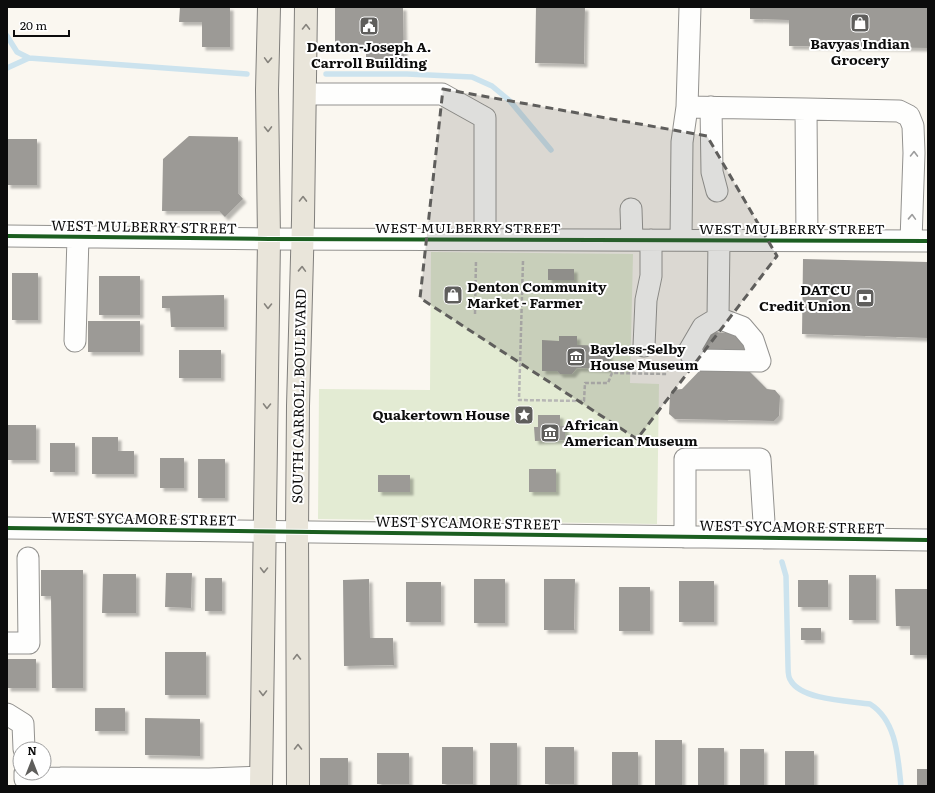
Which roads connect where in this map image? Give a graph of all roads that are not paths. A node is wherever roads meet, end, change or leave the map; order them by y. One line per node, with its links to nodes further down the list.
1 (269, 7): 13 (main road, one-way to 13)
2 (306, 7): 4 (main road, SOUTH CARROLL BOULEVARD, one-way to 2)
3 (690, 7): 5 (street)
4 (305, 94): 12 (main road, SOUTH CARROLL BOULEVARD, one-way to 4); 14 (street)
5 (687, 107): 6 (street); 16 (street)
6 (711, 107): 7 (street); 8 (street)
7 (806, 110): 18 (street); 19 (street, one-way to 7)
8 (717, 191)
9 (631, 209): 15 (street)
10 (7, 236): 11 (street, WEST MULBERRY STREET)
11 (78, 237): 13 (street, WEST MULBERRY STREET); 21 (street)
12 (303, 238): 13 (street, WEST MULBERRY STREET); 14 (street, WEST MULBERRY STREET); 25 (main road, SOUTH CARROLL BOULEVARD, one-way to 12)
13 (269, 239): 24 (main road, one-way to 24)
14 (484, 239): 15 (street, WEST MULBERRY STREET)
15 (642, 240): 16 (street, WEST MULBERRY STREET); 22 (street)
16 (681, 240): 17 (street, WEST MULBERRY STREET)
17 (719, 240): 18 (street, WEST MULBERRY STREET); 20 (street)
18 (807, 240): 19 (street, WEST MULBERRY STREET)
19 (920, 241)
20 (718, 318)
21 (75, 341)
22 (644, 346)
23 (7, 528): 24 (street, WEST SYCAMORE STREET)
24 (265, 531): 25 (street, WEST SYCAMORE STREET); 36 (main road, one-way to 36)
25 (297, 531): 26 (street, WEST SYCAMORE STREET); 37 (main road, SOUTH CARROLL BOULEVARD, one-way to 25)
26 (685, 537): 27 (street, WEST SYCAMORE STREET); 27 (street)
27 (765, 538): 28 (street, WEST SYCAMORE STREET)
28 (928, 540)
29 (28, 558): 30 (street)
30 (7, 643)
31 (7, 714): 32 (street)
32 (24, 741)
33 (50, 781): 34 (street)
34 (62, 782): 35 (street)
35 (209, 782): 36 (street)
36 (261, 782)
37 (298, 786)

